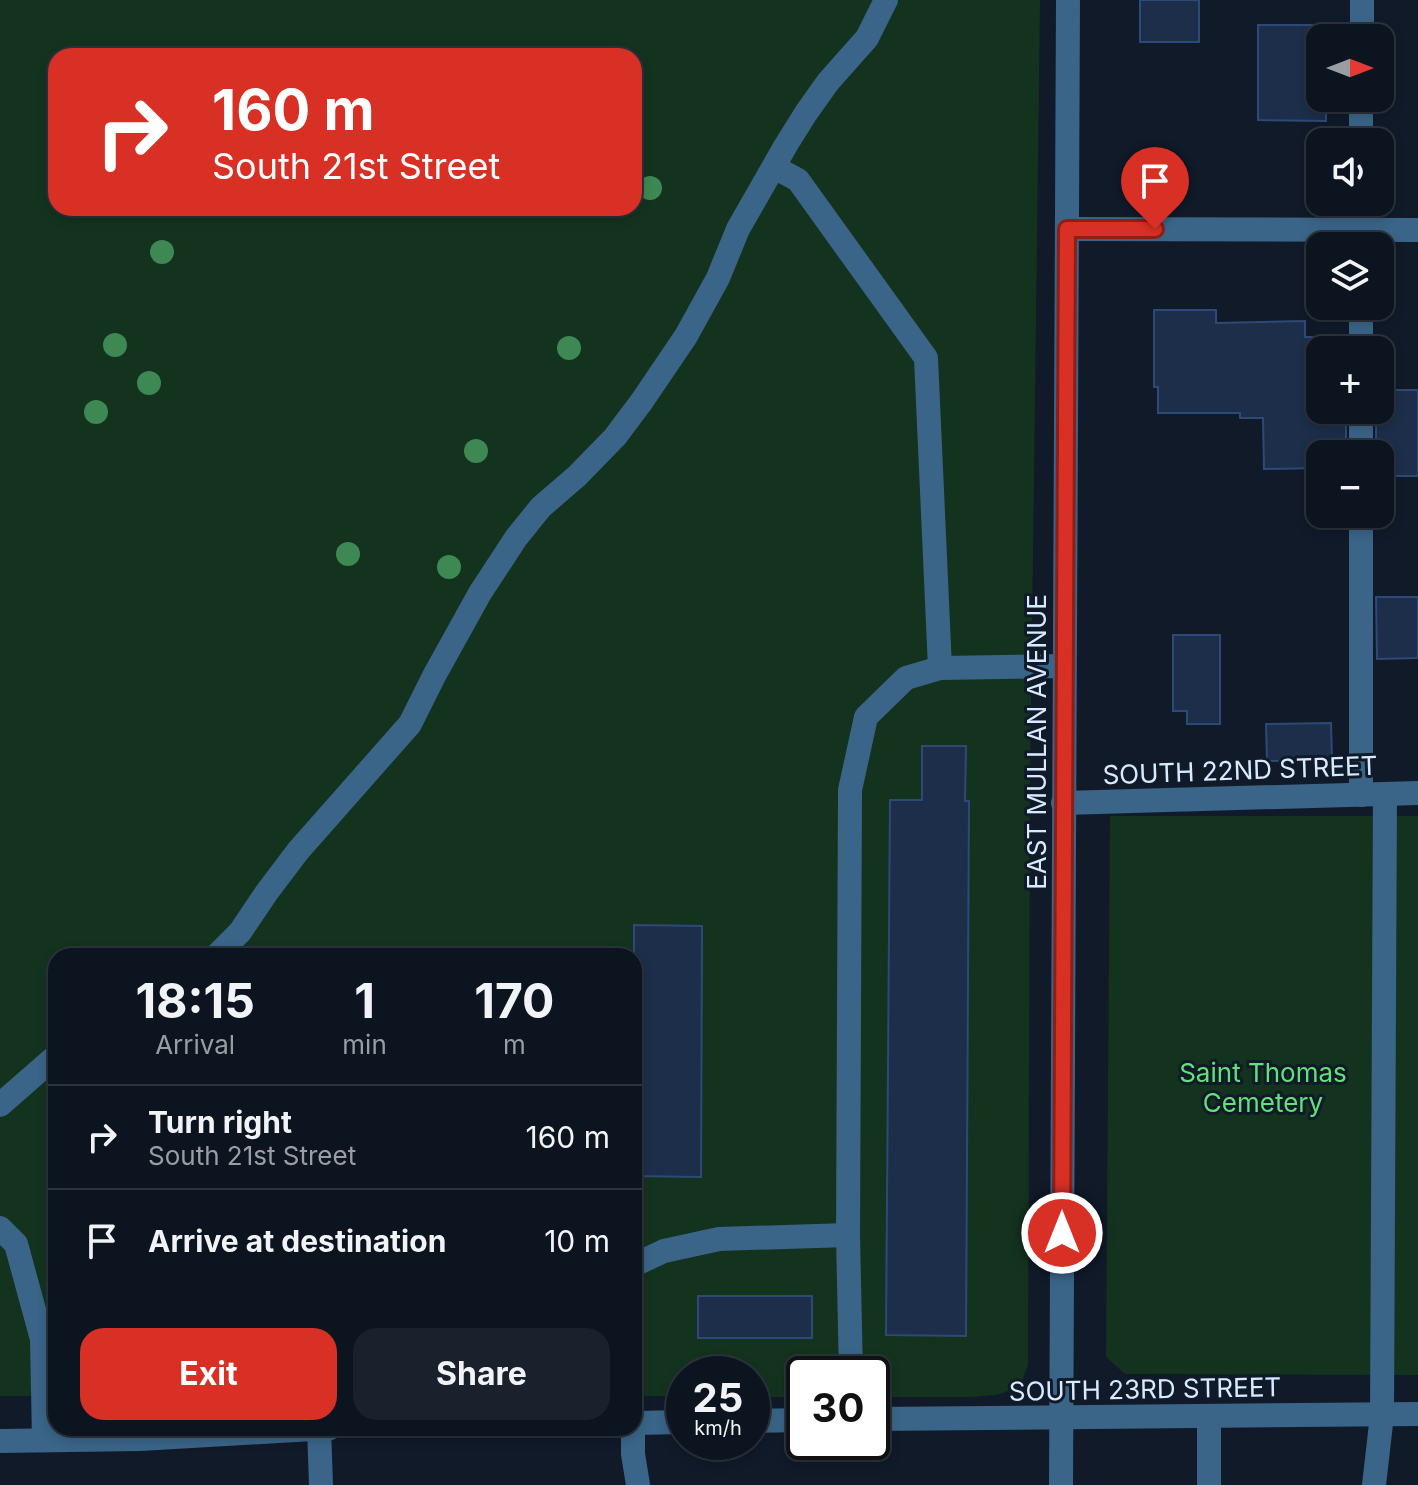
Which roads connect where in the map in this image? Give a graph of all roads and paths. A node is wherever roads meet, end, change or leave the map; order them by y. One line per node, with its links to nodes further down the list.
1 (886, 0): 5 (street)
2 (1068, 0): 6 (street, EAST MULLAN AVENUE)
3 (1362, 0): 4 (street)
4 (1362, 24)
5 (774, 167): 12 (street); 16 (street)
6 (1067, 229): 9 (street); 11 (street, EAST MULLAN AVENUE)
7 (1418, 230): 8 (street)
8 (1394, 233)
9 (1306, 236)
10 (1362, 528): 14 (street)
11 (1064, 666): 12 (street); 15 (street, EAST MULLAN AVENUE)
12 (940, 668): 20 (street)
13 (1418, 793): 14 (street, SOUTH 22ND STREET)
14 (1373, 794): 15 (street, SOUTH 22ND STREET); 26 (street)
15 (1063, 803): 28 (street, EAST MULLAN AVENUE)
16 (224, 948)
17 (48, 1063): 18 (street)
18 (0, 1105)
19 (0, 1228): 22 (street)
20 (848, 1235): 21 (street); 23 (street)
21 (642, 1261)
22 (48, 1338)
23 (851, 1356)
24 (48, 1361): 35 (street)
25 (1418, 1414): 26 (street, SOUTH 23RD STREET)
26 (1382, 1415): 27 (street, SOUTH 23RD STREET); 41 (street)
27 (1209, 1416): 28 (street, SOUTH 23RD STREET); 40 (street)
28 (1061, 1417): 29 (street, SOUTH 23RD STREET); 39 (street, EAST MULLAN AVENUE)
29 (890, 1419)
30 (666, 1423): 31 (street)
31 (642, 1424)
32 (189, 1436): 35 (street)
33 (319, 1436): 37 (street)
34 (633, 1436): 38 (street)
35 (44, 1440): 36 (street)
36 (0, 1441)
37 (321, 1485)
38 (638, 1485)
39 (1061, 1485)
40 (1209, 1485)
41 (1374, 1485)

